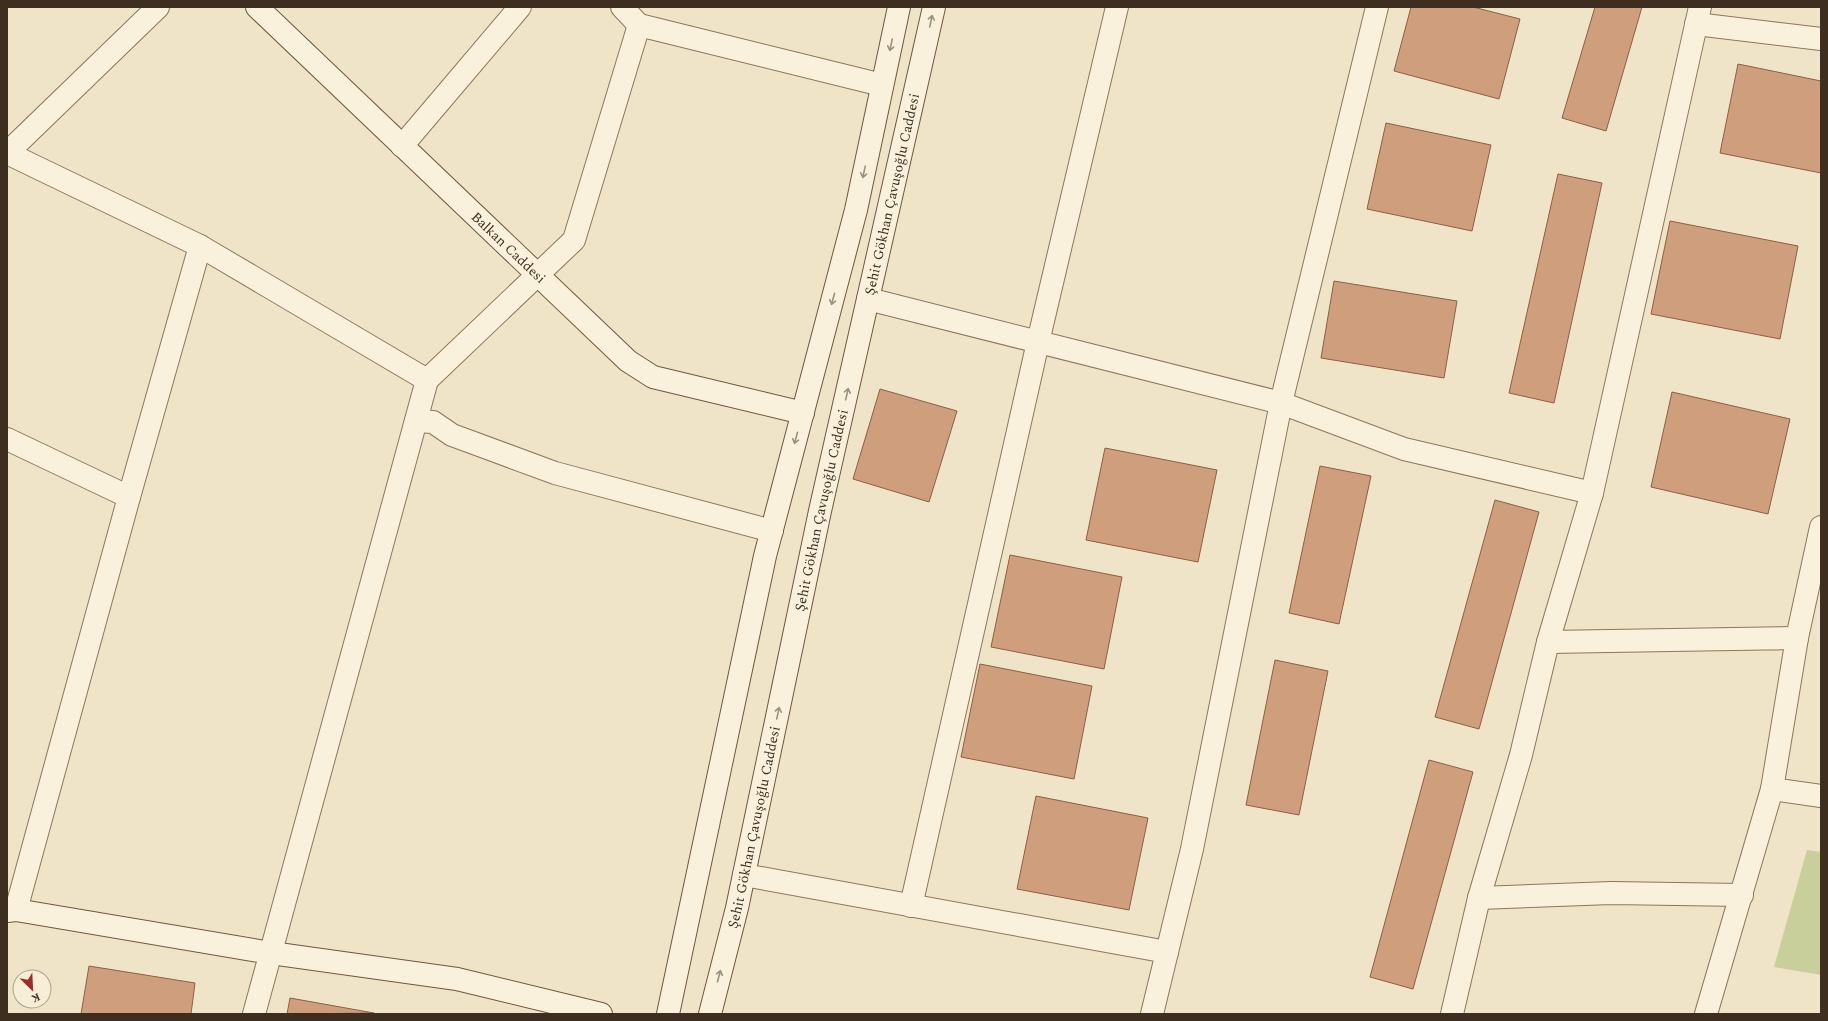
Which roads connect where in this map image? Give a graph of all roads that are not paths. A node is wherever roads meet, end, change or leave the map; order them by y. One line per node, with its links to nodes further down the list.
1 (158, 7): 14 (street)
2 (257, 7): 13 (street, Balkan Caddesi)
3 (520, 7): 13 (street)
4 (622, 7): 10 (street)
5 (898, 7): 12 (street, one-way to 12)
6 (934, 7): 17 (street, Şehit Gökhan Çavuşoğlu Caddesi, one-way to 6)
7 (1117, 7): 18 (street)
8 (1377, 7): 20 (street)
9 (1698, 16): 11 (street); 24 (street)
10 (639, 25): 12 (street); 16 (street)
11 (1821, 39)
12 (882, 85): 21 (street, one-way to 21)
13 (402, 146): 16 (street, Balkan Caddesi)
14 (7, 153): 15 (street)
15 (200, 246): 19 (street); 25 (street)
16 (537, 274): 19 (street); 21 (street, Balkan Caddesi)
17 (868, 299): 18 (street); 32 (street, Şehit Gökhan Çavuşoğlu Caddesi, one-way to 17)
18 (1038, 342): 20 (street); 35 (street)
19 (426, 380): 22 (street)
20 (1281, 403): 24 (street); 37 (street)
21 (803, 412): 27 (street, one-way to 27)
22 (416, 421): 27 (street); 38 (street)
23 (7, 440): 25 (street)
24 (1592, 493): 29 (street)
25 (129, 497): 36 (street)
26 (1821, 526): 28 (street)
27 (772, 531): 41 (street)
28 (1797, 638): 29 (street); 30 (street)
29 (1548, 642): 34 (street)
30 (1772, 789): 31 (street); 33 (street)
31 (1821, 796)
32 (744, 875): 35 (street); 42 (street, Şehit Gökhan Çavuşoğlu Caddesi, one-way to 32)
33 (1742, 895): 34 (street); 45 (street)
34 (1479, 898): 44 (street)
35 (911, 906): 37 (street)
36 (11, 910): 38 (street)
37 (1167, 952): 43 (street)
38 (271, 953): 39 (street); 40 (street)
39 (254, 1014)
40 (601, 1014)
41 (668, 1014)
42 (710, 1014)
43 (1152, 1014)
44 (1452, 1014)
45 (1706, 1014)

